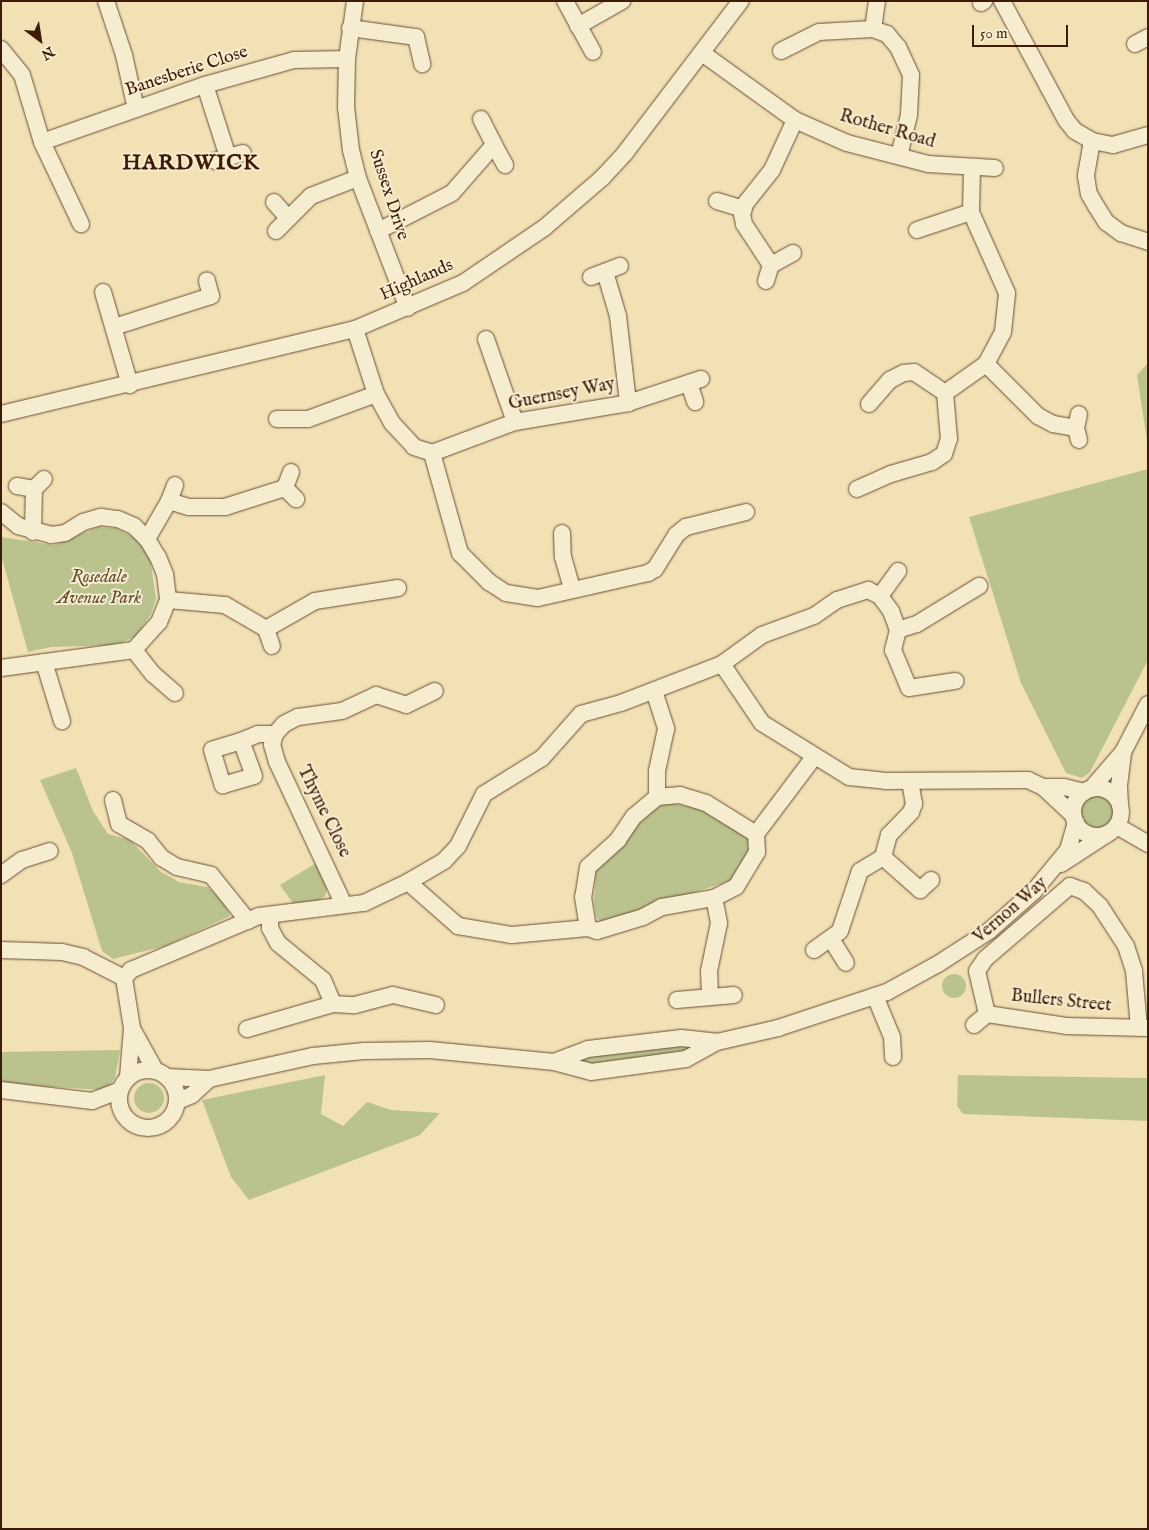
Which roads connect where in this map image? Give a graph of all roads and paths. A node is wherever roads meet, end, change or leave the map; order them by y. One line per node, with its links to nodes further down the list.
1 (106, 1): 18 (street)
2 (355, 1): 9 (street, Sussex Drive)
3 (564, 1): 8 (street)
4 (622, 1): 8 (street)
5 (741, 1): 14 (street, Highlands)
6 (877, 1): 10 (street)
7 (1002, 1): 22 (street)
8 (578, 26): 13 (street)
9 (350, 28): 15 (street, Sussex Drive); 16 (street)
10 (873, 29): 12 (street); 25 (street)
11 (1, 49): 23 (street)
12 (781, 51)
13 (593, 52)
14 (702, 53): 20 (street, Rother Road); 45 (street, Highlands)
15 (347, 59): 17 (street, Banesberie Close); 30 (street, Sussex Drive)
16 (422, 64)
17 (205, 85): 18 (street, Banesberie Close); 26 (street)
18 (136, 109): 23 (street, Banesberie Close)
19 (481, 119): 24 (street)
20 (796, 120): 25 (street, Rother Road); 33 (street)
21 (1148, 135): 22 (street)
22 (1092, 141): 40 (street)
23 (42, 142): 36 (street)
24 (494, 145): 27 (street); 39 (street)
25 (899, 156): 28 (street, Rother Road)
26 (229, 157)
27 (505, 165)
28 (972, 168): 29 (street, Rother Road); 34 (street)
29 (995, 168)
30 (358, 178): 35 (street); 39 (street, Sussex Drive)
31 (717, 201): 33 (street)
32 (274, 202): 35 (street)
33 (744, 209): 41 (street)
34 (971, 212): 37 (street); 49 (street)
35 (288, 217): 38 (street)
36 (81, 224)
37 (917, 230)
38 (276, 231)
39 (378, 231): 45 (street, Sussex Drive)
40 (1148, 242)
41 (793, 253)
42 (605, 272): 54 (street)
43 (207, 281): 46 (street)
44 (102, 292): 46 (street)
45 (408, 308): 47 (street, Highlands)
46 (114, 328): 50 (street)
47 (355, 329): 50 (street, Highlands); 52 (street)
48 (486, 338): 58 (street)
49 (986, 364): 51 (street); 59 (street)
50 (130, 385): 56 (street, Highlands)
51 (945, 393): 55 (street); 64 (street)
52 (376, 394): 57 (street); 60 (street)
53 (695, 402): 54 (street, Guernsey Way)
54 (628, 403): 58 (street, Guernsey Way)
55 (869, 404)
56 (1, 414)
57 (277, 419)
58 (515, 422): 60 (street, Guernsey Way)
59 (1078, 427)
60 (432, 453): 74 (street)
61 (291, 472): 65 (street)
62 (175, 485): 65 (street)
63 (17, 486): 68 (street)
64 (857, 489)
65 (169, 501): 70 (street)
66 (746, 512): 74 (street)
67 (2, 516): 68 (street)
68 (32, 532): 70 (street)
69 (562, 533): 74 (street)
70 (147, 539): 76 (street)
71 (898, 571): 75 (street)
72 (979, 586): 78 (street)
73 (398, 588): 77 (street)
74 (572, 589)
75 (880, 596): 78 (street); 82 (street)
76 (168, 600): 77 (street); 80 (street)
77 (266, 629): 79 (street)
78 (898, 630): 84 (street)
79 (272, 646)
80 (134, 650): 81 (street); 87 (street)
81 (44, 662): 83 (street); 89 (street)
82 (722, 664): 86 (street); 93 (street)
83 (1, 668)
84 (954, 681)
85 (435, 691): 90 (street)
86 (654, 691): 97 (street); 109 (street)
87 (175, 693)
88 (1148, 704): 92 (street)
89 (62, 721)
90 (275, 734): 91 (street); 111 (street, Thyme Close)
91 (241, 741)
92 (1123, 752): 96 (street); 99 (street)
93 (814, 757): 94 (street); 102 (street)
94 (910, 781): 95 (street); 105 (street)
95 (1043, 787): 96 (street); 100 (street)
96 (1088, 790): 99 (street); 100 (street)
97 (656, 797): 102 (street); 114 (street)
98 (113, 800): 113 (street)
99 (1120, 806): 101 (street)
100 (1075, 819): 101 (street); 106 (street)
101 (1112, 830): 103 (street); 106 (street)
102 (756, 834): 110 (street)
103 (1148, 844)
104 (50, 851): 107 (street)
105 (883, 857): 108 (street); 115 (street)
106 (1057, 867): 121 (street)
107 (1, 875)
108 (930, 880)
109 (408, 882): 111 (street); 114 (street)
110 (714, 898): 114 (street); 122 (street)
111 (344, 905): 112 (street)
112 (270, 915): 113 (street); 124 (street)
113 (248, 921): 119 (street)
114 (588, 928)
115 (831, 940): 117 (street); 118 (street)
116 (1, 950): 119 (street)
117 (814, 950)
118 (846, 963)
119 (124, 978): 128 (street)
120 (734, 995): 122 (street)
121 (876, 996): 131 (street); 132 (street)
122 (710, 997): 123 (street)
123 (677, 1000)
124 (333, 1004): 125 (street); 130 (street)
125 (436, 1005)
126 (987, 1014): 127 (street, Bullers Street); 129 (street, Bullers Street); 129 (street, Vernon Way)
127 (974, 1025)
128 (132, 1028): 134 (street); 136 (street)
129 (1143, 1028)
130 (247, 1029)
131 (717, 1042): 133 (street); 133 (street)
132 (893, 1057)
133 (554, 1062): 135 (street)
134 (161, 1074): 135 (street); 136 (street); 139 (street)
135 (209, 1079): 139 (street)
136 (124, 1084): 138 (street); 140 (street)
137 (1, 1090): 138 (street)
138 (92, 1101): 140 (street)
139 (178, 1101): 140 (street)
140 (123, 1115)

